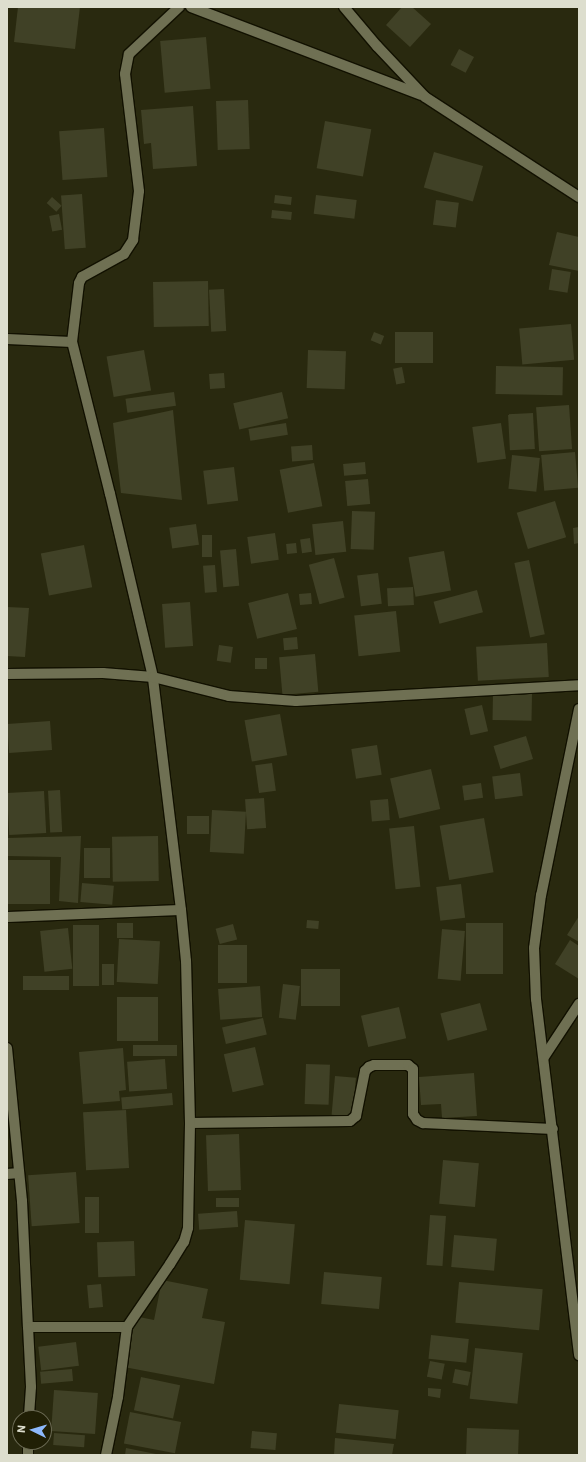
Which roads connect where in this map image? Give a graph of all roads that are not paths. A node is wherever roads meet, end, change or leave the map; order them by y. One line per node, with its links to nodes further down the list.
1 (179, 7): 7 (street)
2 (191, 7): 4 (street)
3 (344, 7): 4 (street)
4 (425, 97): 5 (street)
5 (579, 197)
6 (7, 339): 7 (street)
7 (72, 342): 9 (street)
8 (7, 674): 9 (street)
9 (153, 677): 10 (street); 12 (street)
10 (579, 685)
11 (579, 709): 16 (street)
12 (181, 910): 13 (street); 17 (street)
13 (7, 917)
14 (579, 1004): 16 (street)
15 (7, 1048): 19 (street)
16 (544, 1057): 18 (street)
17 (190, 1123): 18 (street); 22 (street)
18 (553, 1129): 23 (street)
19 (19, 1173): 20 (street); 21 (street)
20 (7, 1174)
21 (28, 1327): 22 (street); 24 (street)
22 (127, 1327): 25 (street)
23 (579, 1354)
24 (30, 1410)
25 (106, 1455)

